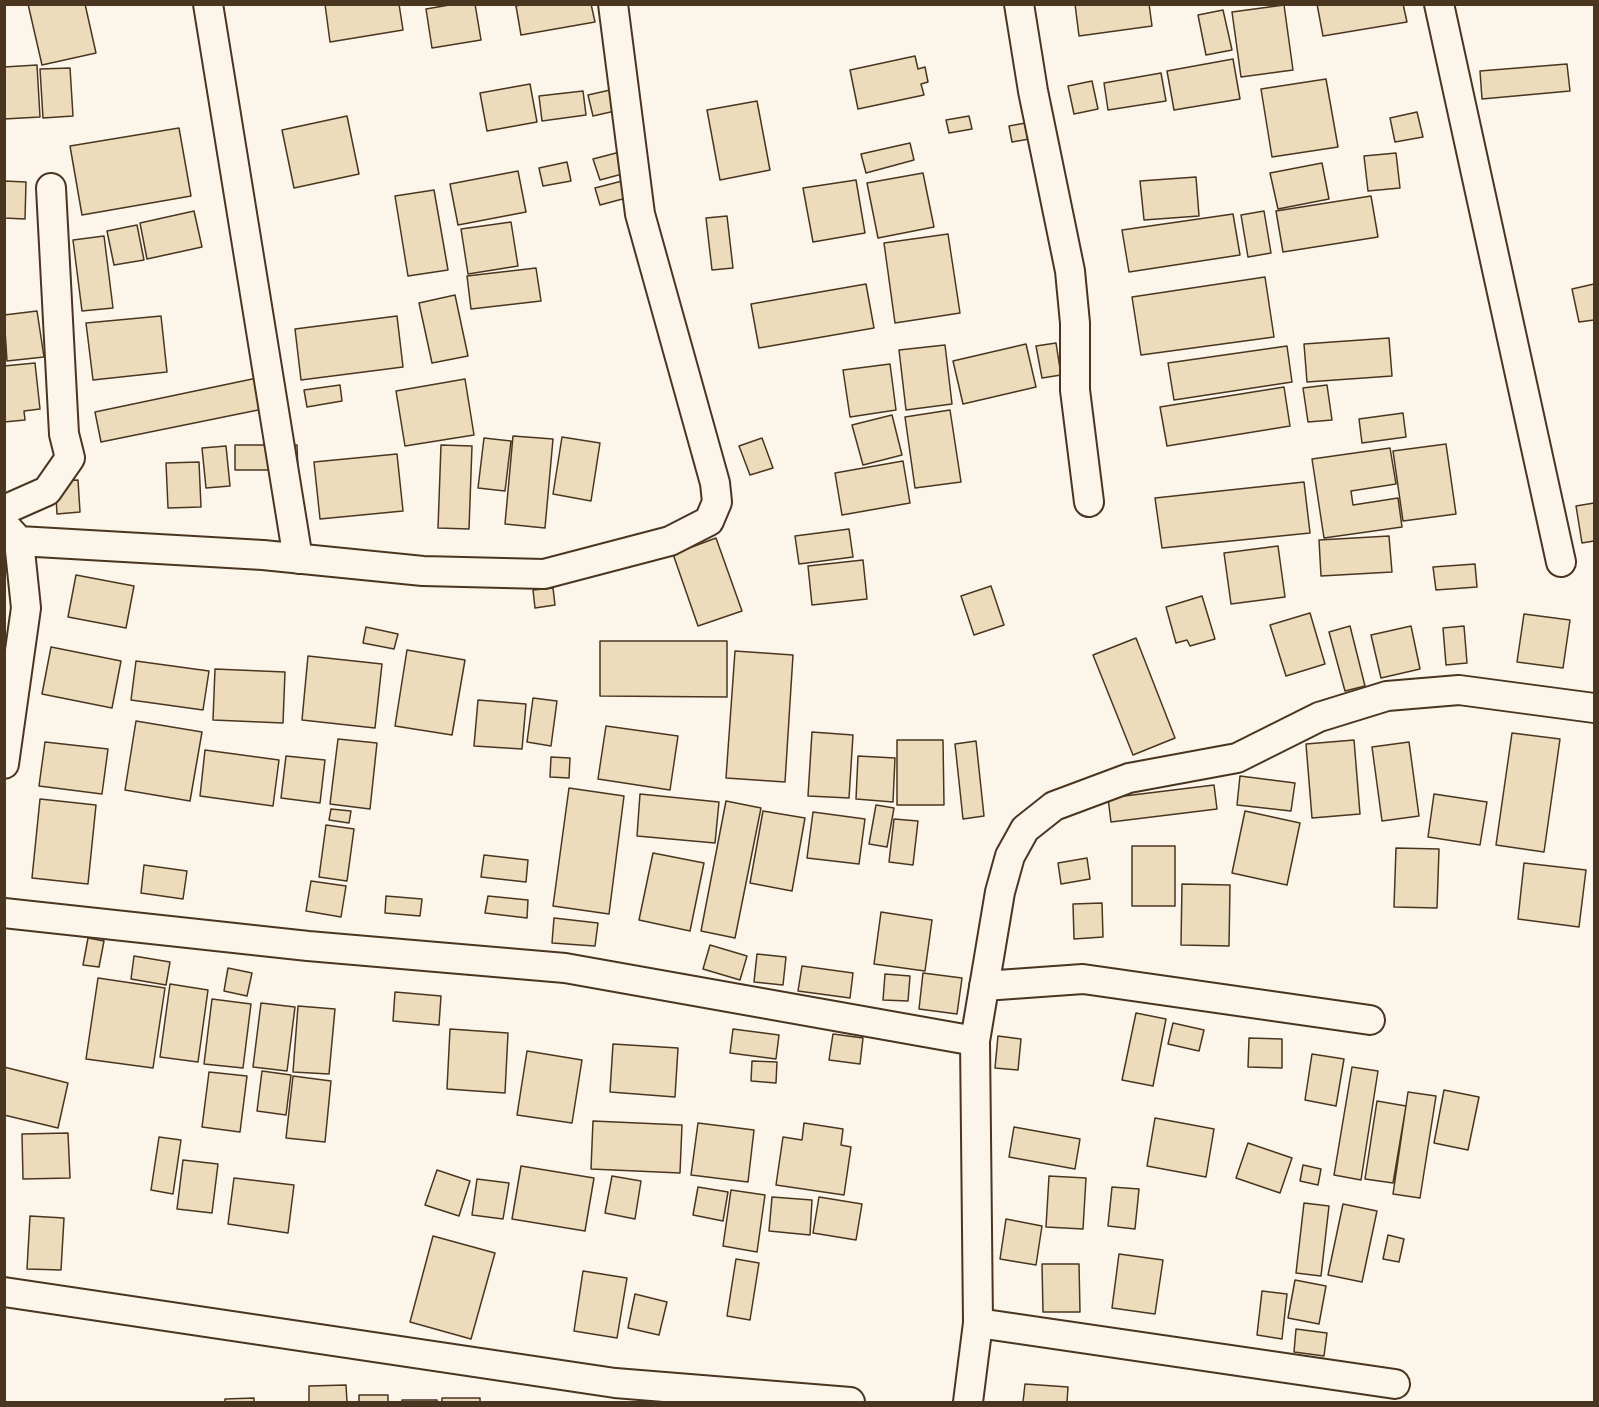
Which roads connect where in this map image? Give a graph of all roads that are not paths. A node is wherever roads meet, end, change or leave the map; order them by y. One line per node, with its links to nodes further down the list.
1 (208, 4): 9 (street)
2 (613, 4): 9 (street)
3 (1019, 4): 6 (street)
4 (1440, 4): 10 (street)
5 (51, 188): 7 (street)
6 (1089, 502)
7 (4, 510)
8 (12, 533): 9 (street); 12 (street)
9 (298, 559)
10 (1561, 562)
11 (1594, 708): 14 (street)
12 (4, 764)
13 (4, 913): 16 (street)
14 (984, 986): 15 (street); 16 (street)
15 (1370, 1020)
16 (975, 1041): 18 (street)
17 (4, 1292): 20 (street)
18 (978, 1323): 19 (street); 21 (street)
19 (1395, 1384)
20 (850, 1402)
21 (968, 1402)

